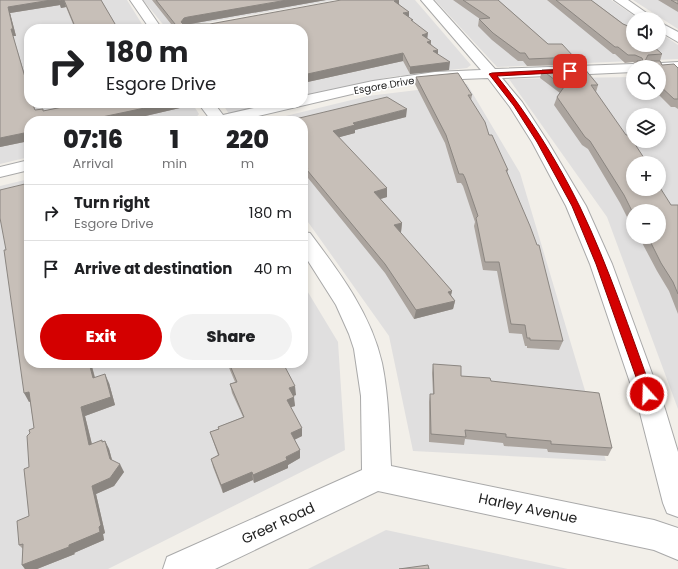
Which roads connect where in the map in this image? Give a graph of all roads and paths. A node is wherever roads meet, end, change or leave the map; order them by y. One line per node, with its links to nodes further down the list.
1 (136, 0): 5 (street)
2 (427, 0): 11 (street)
3 (620, 0): 4 (street)
4 (638, 12)
5 (153, 24)
6 (666, 30): 7 (street)
7 (678, 38)
8 (666, 66): 9 (street)
9 (678, 66)
10 (626, 68): 11 (street, Esgore Drive)
11 (492, 74): 12 (street, Esgore Drive); 19 (street)
12 (308, 100)
13 (274, 108): 14 (street)
14 (239, 116)
15 (24, 166): 16 (street)
16 (0, 172)
17 (308, 245): 18 (street)
18 (377, 477): 20 (street, Harley Avenue); 21 (street, Greer Road)
19 (678, 503)
20 (678, 544)
21 (179, 569)

